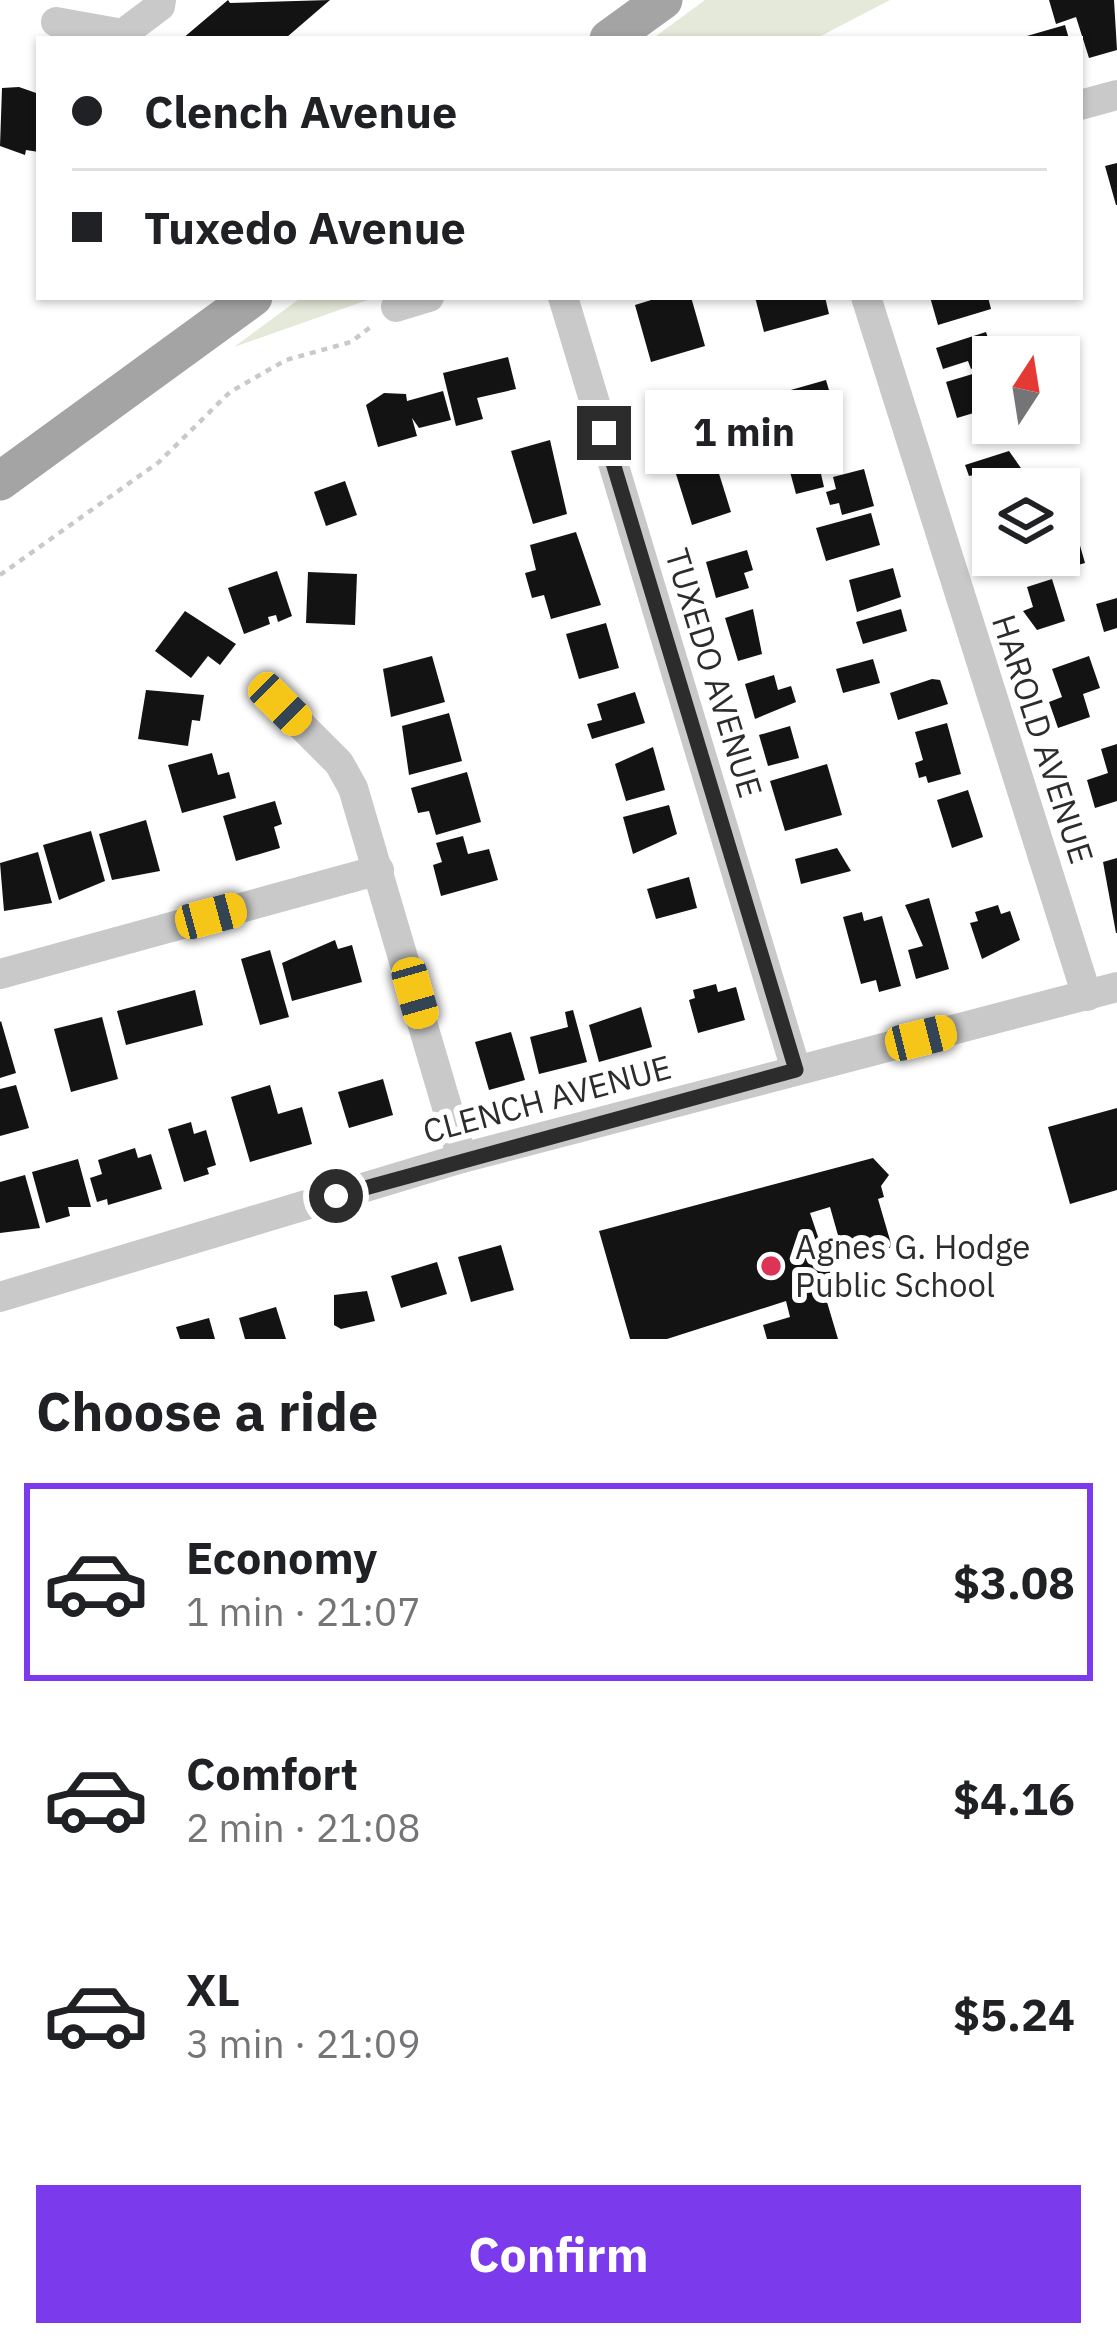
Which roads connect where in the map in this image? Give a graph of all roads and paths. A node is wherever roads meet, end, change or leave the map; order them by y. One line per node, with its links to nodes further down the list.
1 (161, 0): 5 (street)
2 (663, 0): 6 (main road)
3 (56, 20): 4 (street)
4 (115, 36)
5 (120, 36)
6 (613, 36)
7 (1117, 95): 8 (street)
8 (1083, 104)
9 (250, 300): 14 (main road)
10 (419, 300): 13 (street)
11 (564, 300): 20 (street, TUXEDO AVENUE)
12 (867, 300): 19 (street, HAROLD AVENUE)
13 (397, 307): 15 (path)
14 (0, 481)
15 (0, 575)
16 (280, 704): 17 (street)
17 (379, 869): 18 (street); 21 (street)
18 (0, 974)
19 (1102, 991): 20 (street, CLENCH AVENUE)
20 (796, 1070): 21 (street, CLENCH AVENUE)
21 (462, 1158): 22 (street, CLENCH AVENUE)
22 (0, 1297)

